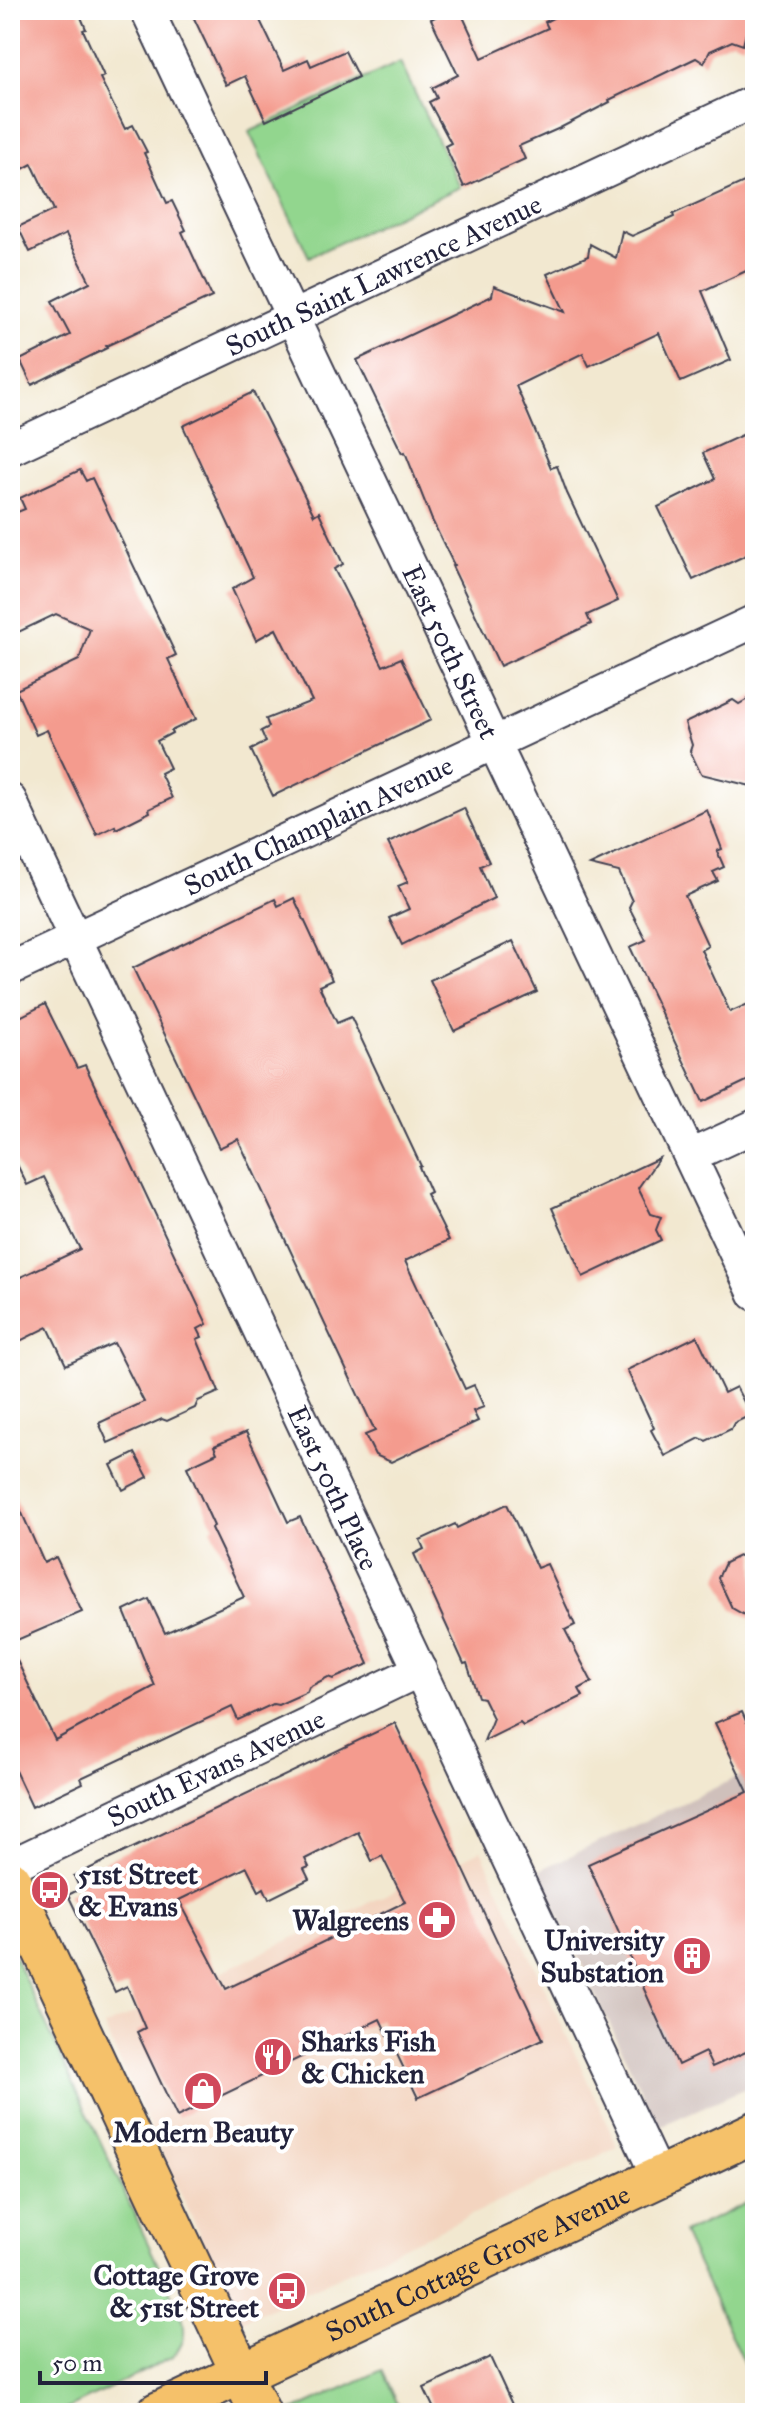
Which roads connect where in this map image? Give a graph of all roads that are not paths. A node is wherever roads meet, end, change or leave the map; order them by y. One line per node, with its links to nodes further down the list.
1 (147, 10): 3 (street, East 50th Street)
2 (755, 101): 3 (street, South Saint Lawrence Avenue)
3 (292, 317): 4 (street, South Saint Lawrence Avenue); 6 (street, East 50th Street)
4 (10, 449)
5 (755, 621): 6 (street, South Champlain Avenue)
6 (494, 743): 8 (street, South Champlain Avenue); 11 (street, East 50th Street)
7 (10, 800): 8 (street, East 50th Place)
8 (75, 938): 9 (street, South Champlain Avenue); 13 (street, East 50th Place)
9 (10, 969)
10 (755, 1126): 11 (street)
11 (690, 1156): 12 (street, East 50th Street)
12 (755, 1294)
13 (420, 1670): 14 (street, South Evans Avenue); 17 (street, East 50th Place)
14 (10, 1866)
15 (10, 1880): 18 (main road)
16 (755, 2132): 17 (main road, South Cottage Grove Avenue)
17 (658, 2177): 18 (main road, South Cottage Grove Avenue)
18 (241, 2373): 19 (main road, South Cottage Grove Avenue); 20 (main road)
19 (157, 2413)
20 (260, 2413)

